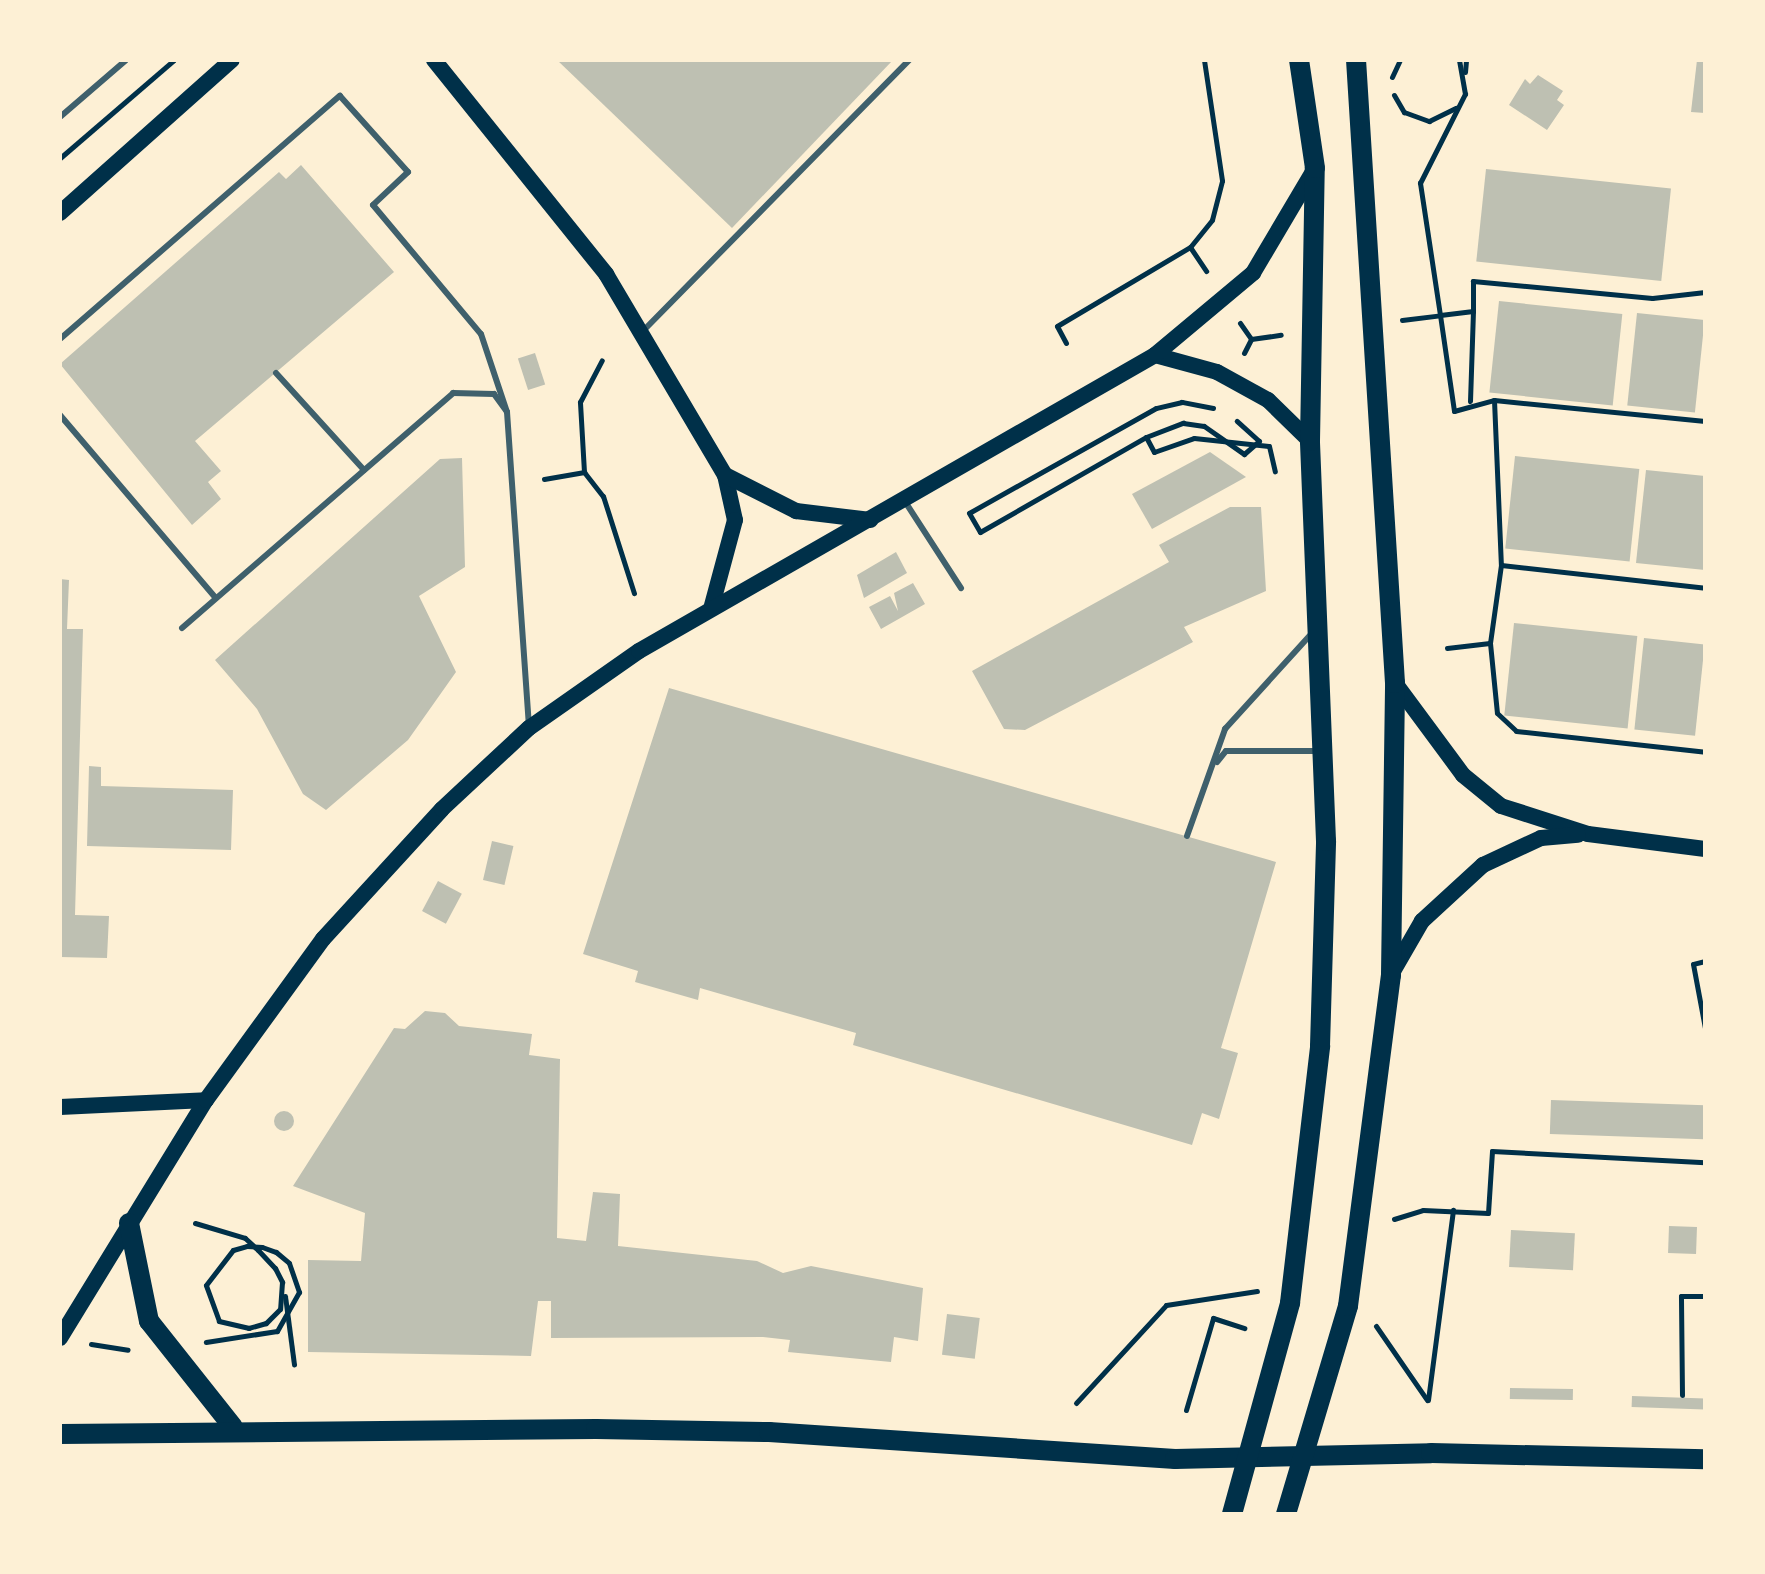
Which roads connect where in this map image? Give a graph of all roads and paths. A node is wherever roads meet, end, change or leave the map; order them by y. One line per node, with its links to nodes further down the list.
1 (126, 60): 12 (lane)
2 (174, 60): 13 (path)
3 (232, 60): 16 (main road)
4 (434, 60): 20 (main road)
5 (909, 60): 20 (lane)
6 (1299, 60): 14 (main road)
7 (1356, 60): 54 (main road)
8 (1400, 60): 11 (path)
9 (1459, 60): 11 (path)
10 (1466, 60): 11 (path)
11 (1465, 73): 15 (path)
12 (60, 117)
13 (60, 158)
14 (1315, 168): 24 (main road); 36 (main road)
15 (1420, 183)
16 (60, 213)
17 (1190, 247): 23 (path)
18 (1705, 292): 19 (path)
19 (1473, 311): 30 (path); 30 (path)
20 (641, 334): 40 (main road)
21 (60, 339): 31 (lane)
22 (1251, 339): 26 (path)
23 (1066, 343)
24 (1155, 355): 36 (main road); 42 (main road)
25 (602, 360): 39 (path)
26 (1237, 367)
27 (276, 373): 38 (lane)
28 (1223, 395): 35 (path)
29 (1494, 400): 30 (path); 34 (path); 44 (path)
30 (1470, 401)
31 (507, 412): 38 (lane); 55 (lane)
32 (60, 415): 48 (lane)
33 (1231, 416): 35 (path)
34 (1705, 421)
35 (1146, 437): 37 (path)
36 (1310, 441): 50 (main road)
37 (1269, 446)
38 (364, 470): 48 (lane)
39 (584, 472): 41 (path); 47 (path)
40 (725, 475): 43 (main road); 49 (main road)
41 (544, 479)
42 (903, 499): 43 (main road); 45 (lane)
43 (870, 520): 49 (main road)
44 (1501, 565): 46 (path); 52 (path)
45 (961, 588)
46 (1705, 588)
47 (634, 593)
48 (216, 598): 51 (lane)
49 (711, 609): 55 (main road)
50 (1320, 623): 56 (main road); 58 (lane)
51 (182, 628)
52 (1490, 643): 53 (path); 57 (path)
53 (1447, 648)
54 (1395, 683): 59 (main road); 63 (main road)
55 (529, 728): 65 (main road)
56 (1324, 751): 58 (lane); 82 (main road)
57 (1705, 752)
58 (1215, 764): 60 (lane)
59 (1588, 834): 61 (main road); 63 (main road)
60 (1187, 836)
61 (1705, 849)
62 (1705, 961): 64 (path)
63 (1391, 975): 83 (main road)
64 (1705, 1028)
65 (206, 1100): 66 (main road); 68 (main road)
66 (60, 1107)
67 (1705, 1162): 72 (path)
68 (129, 1223): 75 (main road); 79 (main road)
69 (195, 1223): 70 (path)
70 (284, 1291): 74 (path); 76 (path)
71 (1705, 1296): 77 (path)
72 (1368, 1319)
73 (1244, 1328): 78 (path)
74 (249, 1337)
75 (60, 1338)
76 (294, 1364)
77 (1682, 1395)
78 (1186, 1410)
79 (233, 1427): 80 (main road); 81 (main road)
80 (60, 1434)
81 (1705, 1459)
82 (1232, 1514)
83 (1286, 1514)

